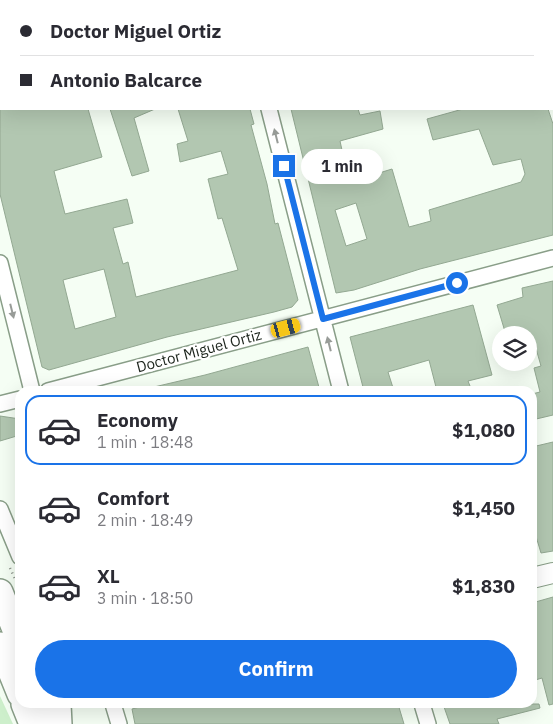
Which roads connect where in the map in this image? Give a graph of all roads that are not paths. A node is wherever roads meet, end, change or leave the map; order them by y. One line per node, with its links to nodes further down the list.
1 (269, 110): 4 (street, one-way to 1)
2 (553, 258): 4 (street, Doctor Miguel Ortiz)
3 (0, 263): 5 (street, one-way to 5)
4 (323, 319): 6 (street, Doctor Miguel Ortiz); 7 (street, one-way to 4)
5 (31, 386)
6 (67, 386)
7 (340, 386)
8 (15, 400): 9 (street)
9 (0, 404)
10 (0, 509): 11 (street)
11 (15, 545)
12 (553, 573): 13 (street)
13 (537, 577)
14 (0, 592): 15 (main road)
15 (15, 630)
16 (0, 644): 17 (main road)
17 (15, 682)
18 (114, 708): 22 (street)
19 (423, 708): 23 (street)
20 (45, 710): 21 (street)
21 (64, 724)
22 (119, 724)
23 (428, 724)

